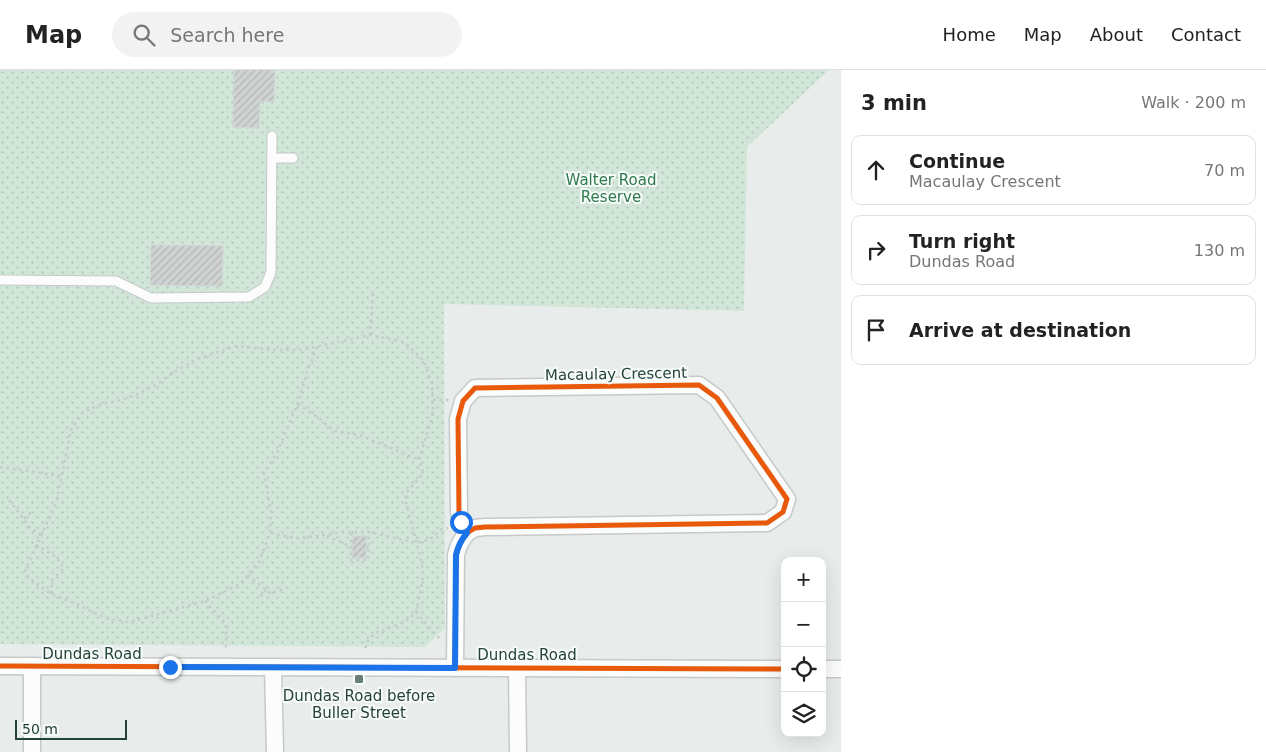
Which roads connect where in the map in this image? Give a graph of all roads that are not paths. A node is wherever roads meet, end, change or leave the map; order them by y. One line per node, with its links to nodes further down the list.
1 (272, 136): 2 (lane)
2 (272, 158): 3 (lane); 4 (lane)
3 (293, 158)
4 (0, 280)
5 (467, 533): 5 (street, Macaulay Crescent); 10 (street)
6 (0, 666): 7 (street, Dundas Road)
7 (32, 666): 8 (street, Dundas Road); 14 (street)
8 (274, 667): 10 (street, Dundas Road); 15 (street)
9 (517, 667): 10 (street, Dundas Road); 11 (street, Dundas Road); 16 (street)
10 (455, 668)
11 (781, 669)
12 (826, 669): 13 (street)
13 (841, 669)
14 (32, 752)
15 (275, 752)
16 (518, 752)

